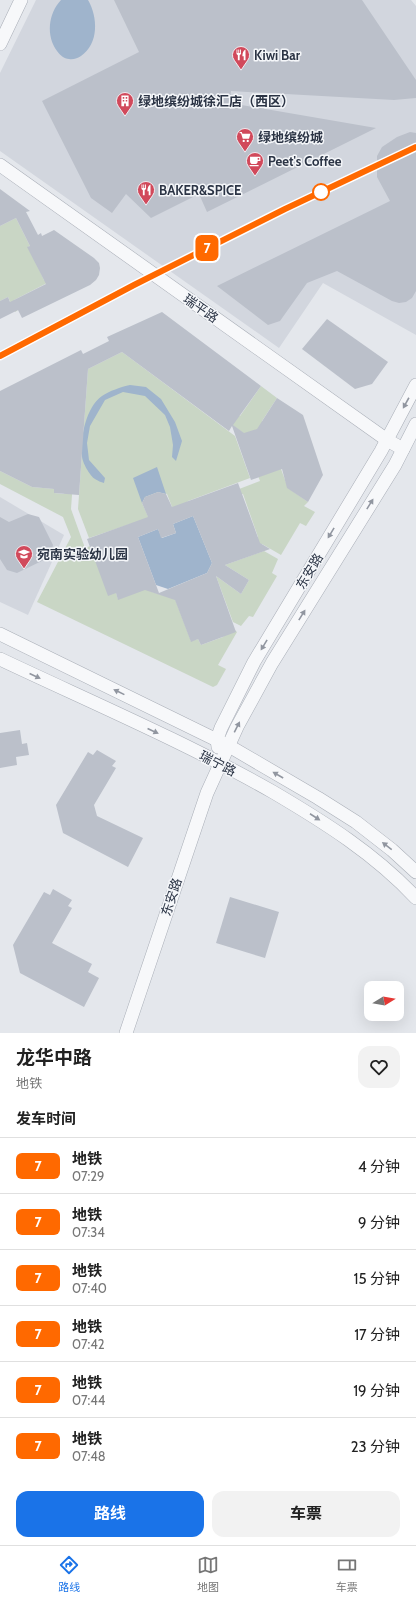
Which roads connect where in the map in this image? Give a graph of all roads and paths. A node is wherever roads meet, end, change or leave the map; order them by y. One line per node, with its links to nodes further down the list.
1 (21, 0): 2 (street)
2 (0, 44)
3 (0, 165): 6 (street, 瑞平路)
4 (416, 385): 6 (street, 东安路, one-way to 6)
5 (416, 424): 7 (street, 东安路)
6 (387, 440): 7 (street, 瑞平路); 10 (street, 东安路, one-way to 10)
7 (403, 449): 11 (street, 东安路, one-way to 7)
8 (0, 634): 10 (street, 瑞宁路, one-way to 8)
9 (0, 659): 12 (street, 瑞宁路, one-way to 12)
10 (217, 740): 11 (street, 瑞宁路); 12 (street, 东安路)
11 (229, 746): 12 (street, 东安路); 13 (street, 瑞宁路, one-way to 11)
12 (220, 763): 14 (street, 瑞宁路, one-way to 14); 15 (street, 东安路)
13 (416, 872)
14 (416, 898)
15 (126, 1033)

